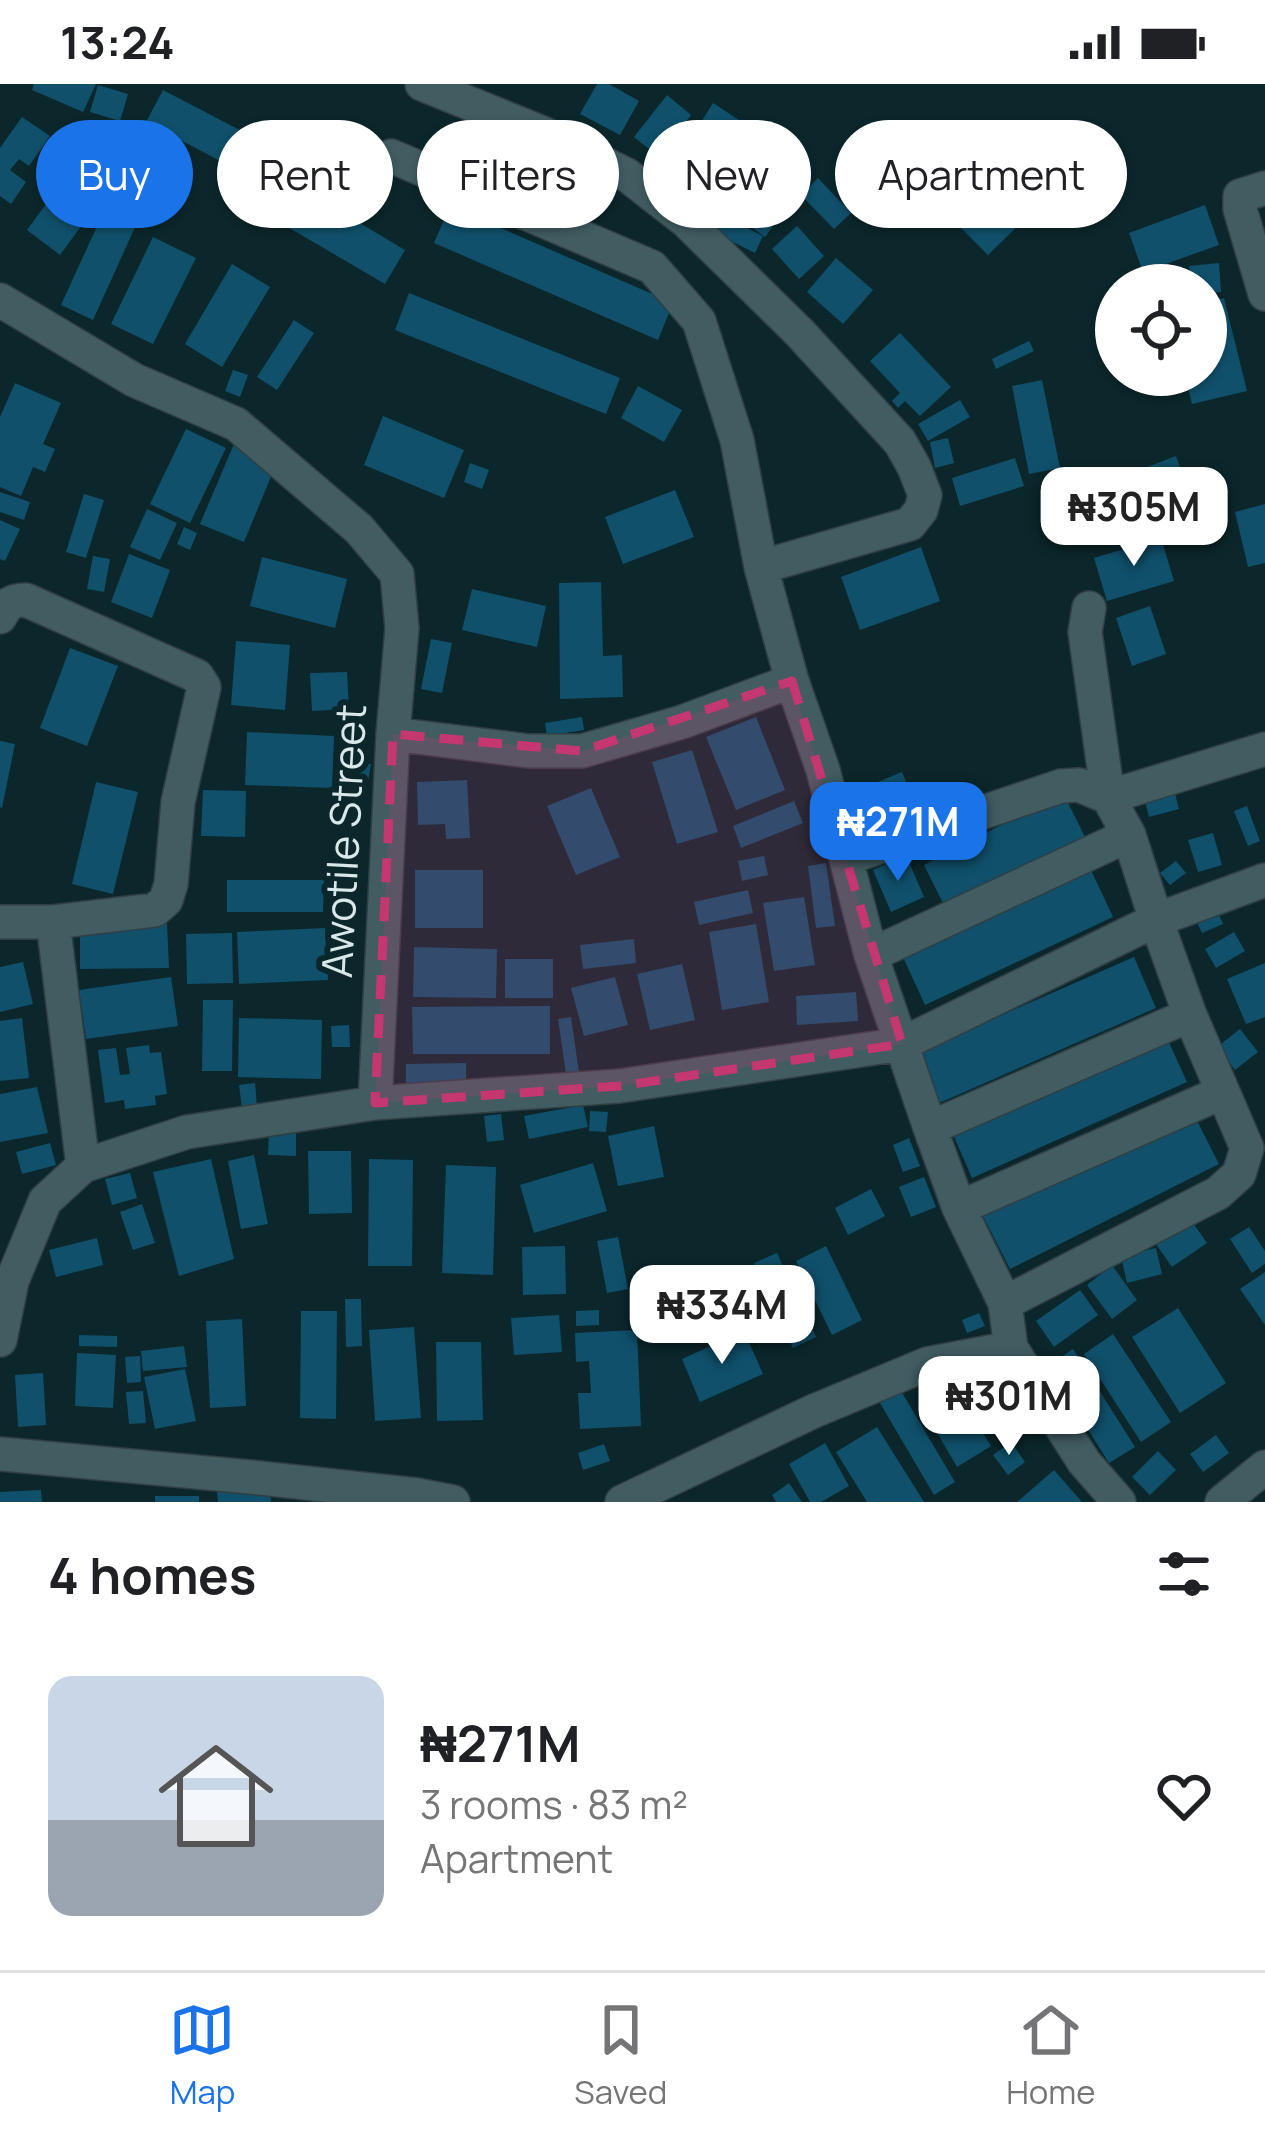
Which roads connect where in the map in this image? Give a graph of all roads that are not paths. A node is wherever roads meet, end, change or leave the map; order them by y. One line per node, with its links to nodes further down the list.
1 (422, 84): 6 (street)
2 (393, 157): 6 (street)
3 (1265, 188): 4 (street)
4 (1265, 294)
5 (0, 300): 10 (street, Awotile Street)
6 (761, 568): 9 (street)
7 (1089, 608): 12 (street)
8 (0, 617): 18 (street)
9 (792, 681): 10 (street); 14 (street)
10 (393, 734): 23 (street, Awotile Street)
11 (1265, 749): 12 (street)
12 (1108, 796): 13 (street); 14 (street)
13 (1130, 835): 16 (street); 19 (street)
14 (848, 858): 19 (street)
15 (1265, 880): 16 (street)
16 (1156, 920): 20 (street); 21 (street)
17 (0, 922): 18 (street)
18 (53, 922): 25 (street)
19 (871, 955): 21 (street)
20 (1190, 1015): 22 (street); 24 (street)
21 (902, 1045): 23 (street); 24 (street)
22 (1223, 1092): 26 (street); 27 (street)
23 (375, 1103): 25 (street)
24 (930, 1128): 26 (street)
25 (82, 1166): 28 (street)
26 (959, 1208): 27 (street)
27 (1005, 1303): 29 (street)
28 (0, 1340)
29 (1011, 1348): 34 (street); 35 (street)
30 (0, 1454): 32 (street)
31 (1265, 1467): 36 (street)
32 (416, 1498): 33 (street)
33 (453, 1502)
34 (622, 1502)
35 (1119, 1502)
36 (1222, 1502)

